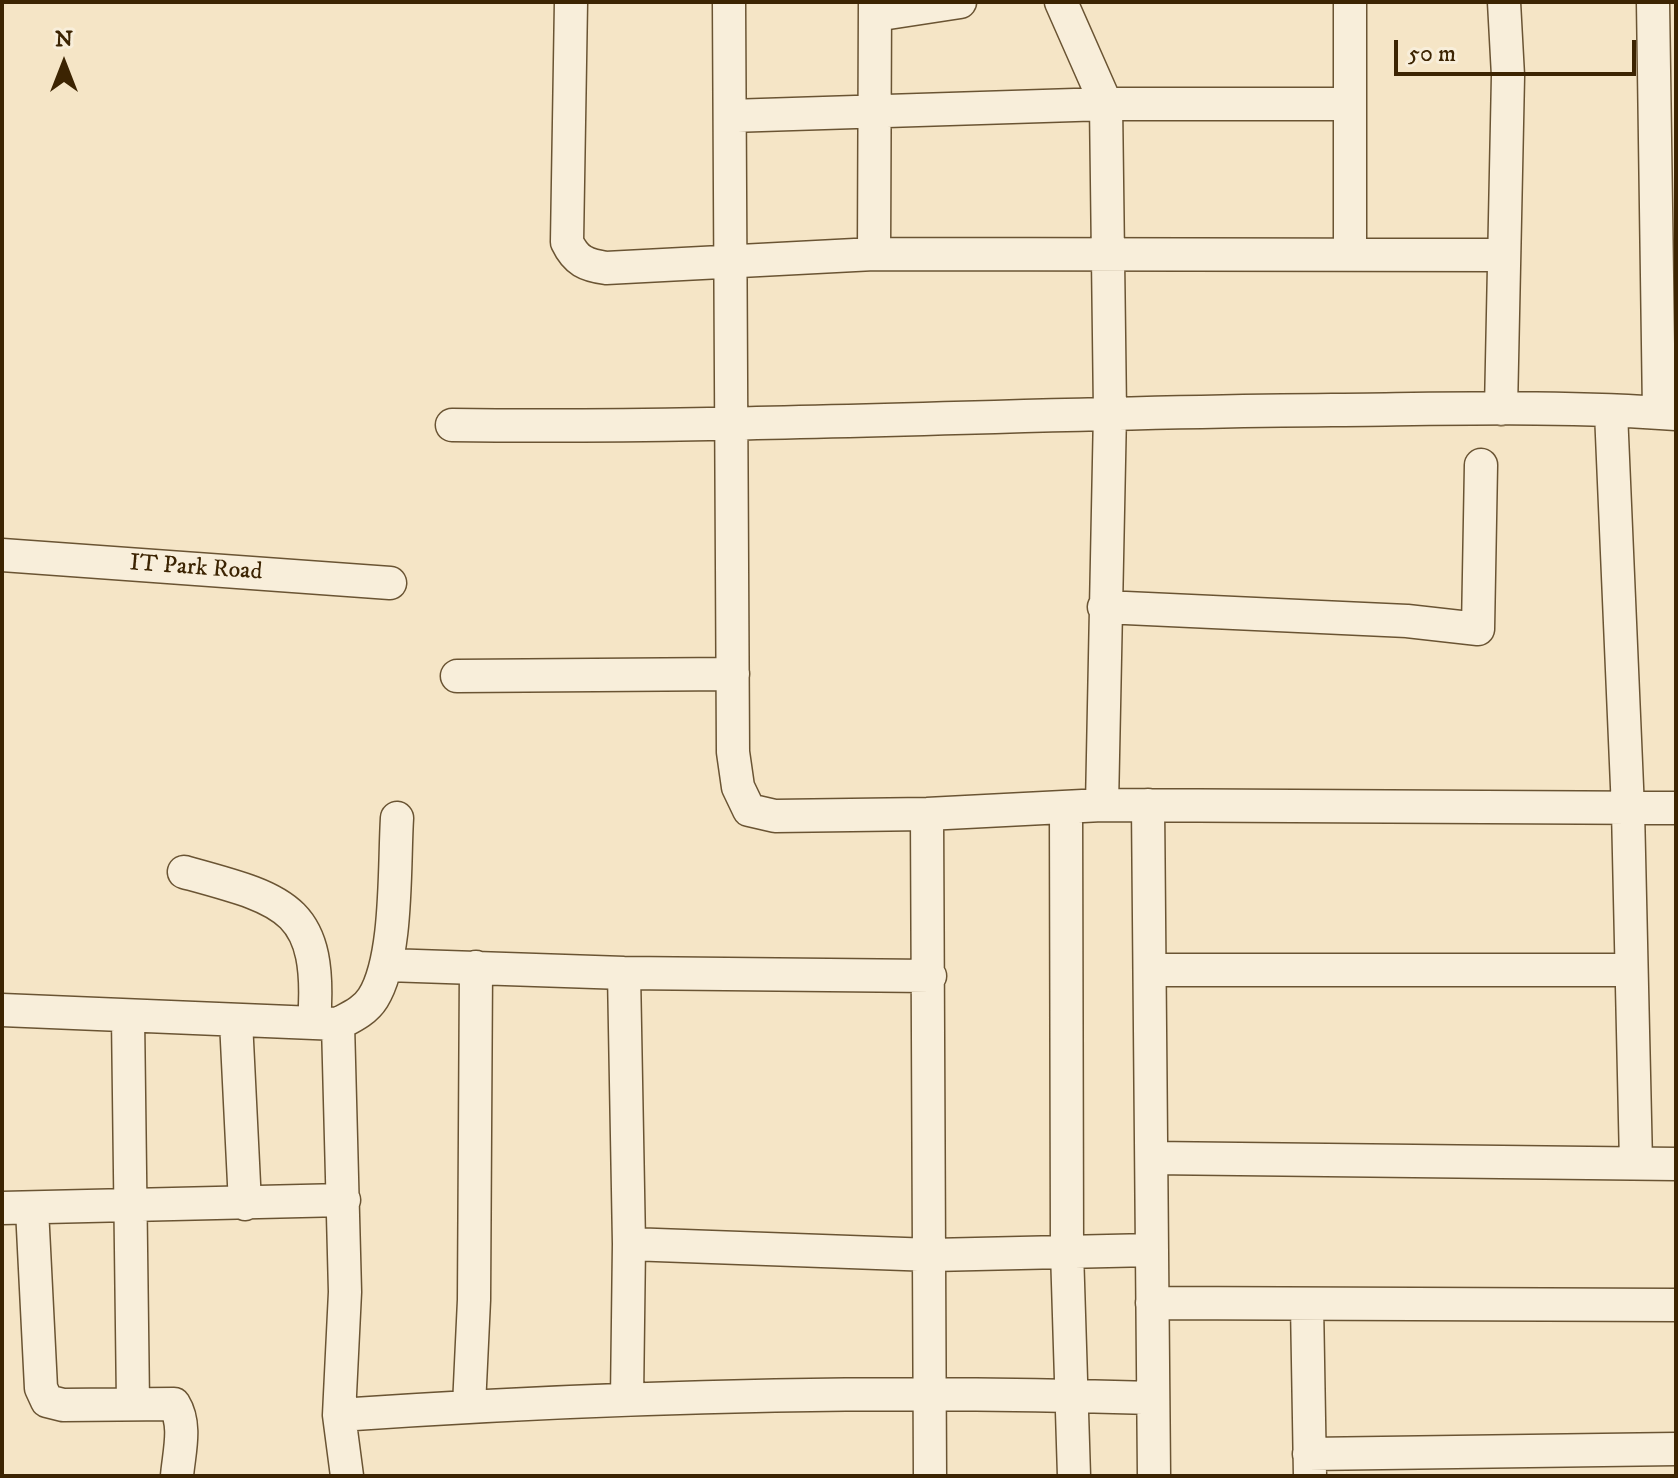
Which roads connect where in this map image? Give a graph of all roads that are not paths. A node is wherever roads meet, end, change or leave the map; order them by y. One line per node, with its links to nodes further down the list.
1 (571, 2): 17 (street)
2 (729, 2): 12 (street)
3 (960, 2): 8 (street)
4 (1061, 2): 9 (street)
5 (1350, 2): 10 (street)
6 (1504, 2): 16 (street)
7 (1653, 2): 21 (street)
8 (875, 8): 11 (street)
9 (1106, 104): 10 (street); 11 (street); 13 (street)
10 (1348, 104): 14 (street)
11 (877, 111): 12 (street); 15 (street)
12 (730, 116): 17 (street)
13 (1109, 253): 14 (street); 15 (street); 19 (street)
14 (1350, 253): 16 (street)
15 (874, 254): 17 (street)
16 (1502, 255): 18 (street)
17 (731, 260): 23 (street)
18 (1501, 409): 19 (street); 20 (street)
19 (1110, 412): 23 (street); 27 (street)
20 (1611, 412): 21 (street); 34 (street)
21 (1668, 413)
22 (452, 425): 23 (street)
23 (729, 425): 28 (street)
24 (1481, 465): 27 (street)
25 (2, 555): 26 (street, IT Park Road)
26 (390, 583)
27 (1104, 607): 30 (street)
28 (733, 674): 29 (street); 35 (street)
29 (457, 676)
30 (1102, 805): 31 (street); 32 (street)
31 (1148, 805): 34 (street); 40 (street)
32 (1066, 807): 35 (street); 57 (street)
33 (1676, 808): 34 (street)
34 (1628, 810): 41 (street)
35 (927, 814): 43 (street)
36 (397, 818): 38 (street)
37 (184, 872): 47 (street)
38 (387, 965): 39 (street); 47 (street)
39 (476, 967): 42 (street); 67 (street)
40 (1150, 970): 41 (street); 48 (street)
41 (1629, 970): 49 (street)
42 (624, 973): 43 (street); 55 (street)
43 (930, 976): 58 (street)
44 (2, 1010): 45 (street)
45 (128, 1017): 46 (street); 53 (street)
46 (236, 1021): 47 (street); 52 (street)
47 (326, 1024): 51 (street)
48 (1152, 1158): 49 (street); 56 (street)
49 (1636, 1163): 50 (street)
50 (1676, 1164)
51 (344, 1200): 52 (street); 68 (street)
52 (245, 1204): 53 (street)
53 (131, 1206): 54 (street); 66 (street)
54 (17, 1209): 66 (street)
55 (629, 1244): 58 (street); 65 (street)
56 (1152, 1250): 57 (street); 59 (street)
57 (1067, 1251): 58 (street); 63 (street)
58 (932, 1255): 62 (street)
59 (1152, 1303): 60 (street); 64 (street)
60 (1307, 1304): 61 (street); 70 (street)
61 (1676, 1305)
62 (931, 1393): 63 (street); 65 (street); 73 (street)
63 (1072, 1396): 64 (street); 74 (street)
64 (1153, 1398): 75 (street)
65 (627, 1399): 67 (street)
66 (133, 1403): 71 (street)
67 (469, 1406): 68 (street)
68 (339, 1415): 72 (street)
69 (1676, 1449): 70 (street)
70 (1309, 1465)
71 (177, 1476)
72 (347, 1476)
73 (930, 1476)
74 (1074, 1476)
75 (1154, 1476)

